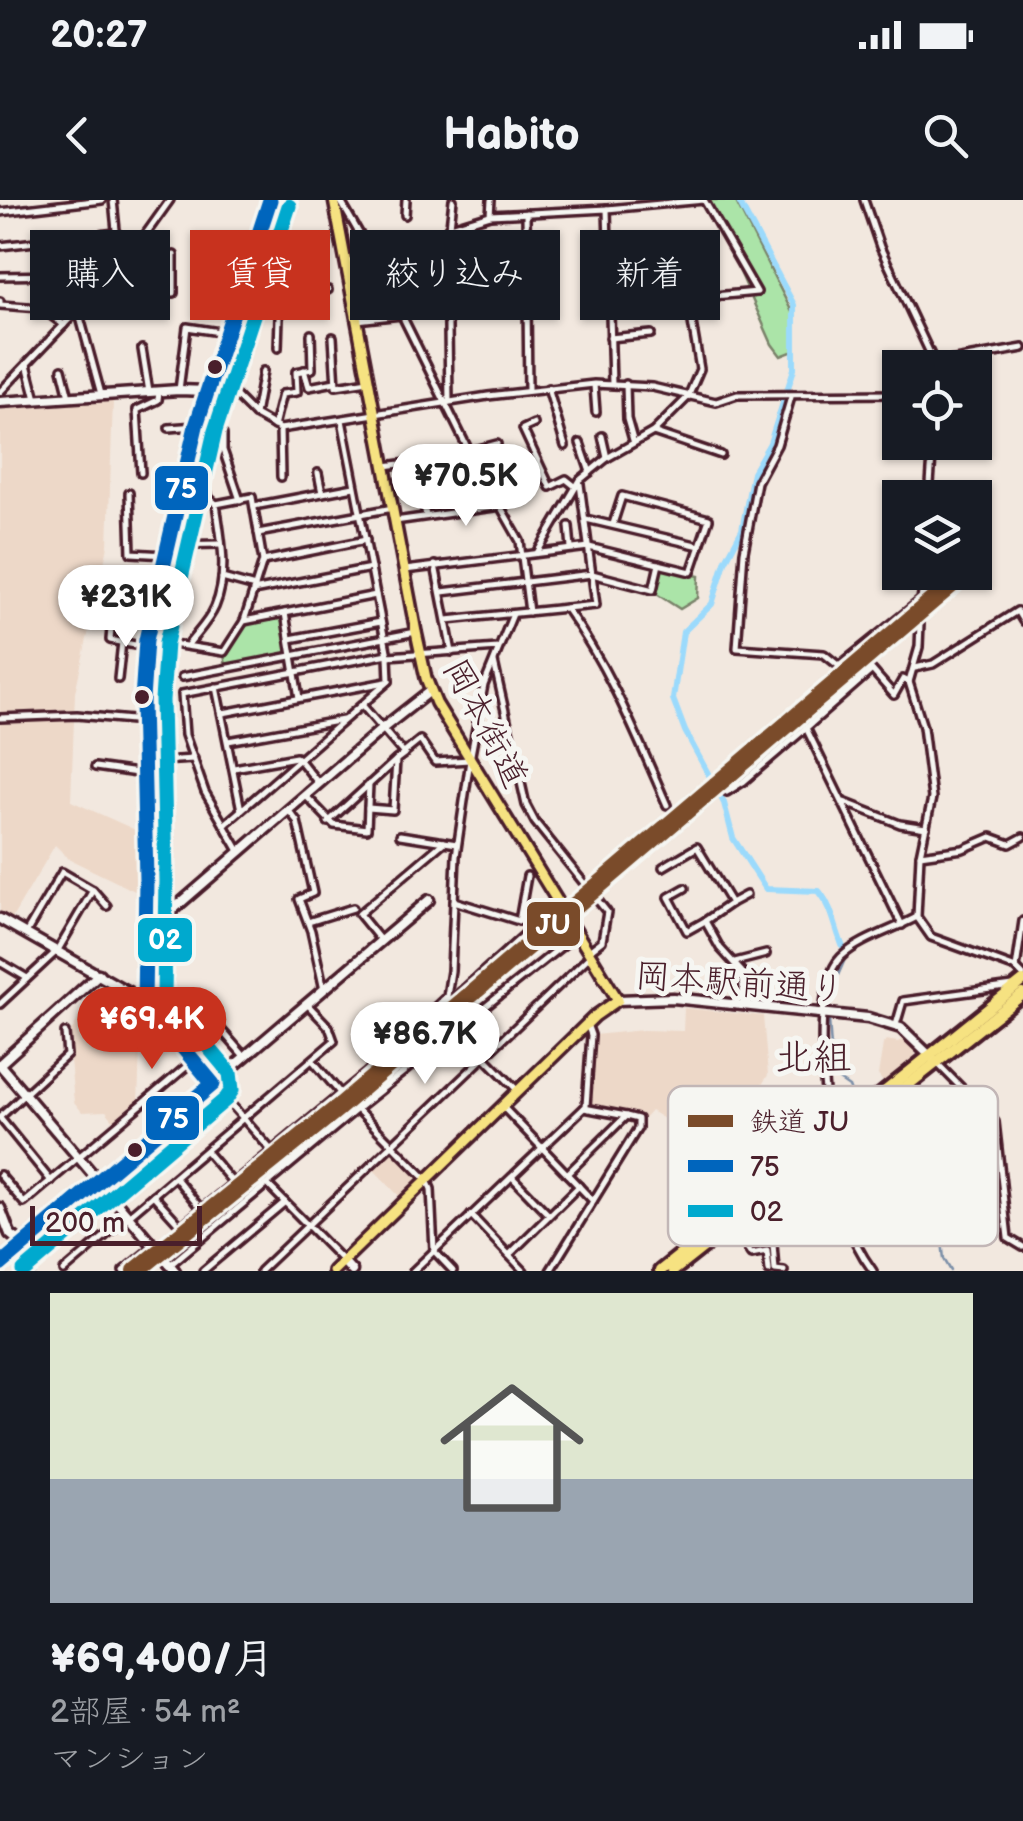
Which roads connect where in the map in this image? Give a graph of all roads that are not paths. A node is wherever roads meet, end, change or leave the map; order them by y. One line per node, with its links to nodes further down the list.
1 (99, 200): 13 (street)
2 (113, 200): 18 (street)
3 (170, 200): 19 (street)
4 (270, 200): 20 (street)
5 (337, 200): 21 (street); 26 (main road, 岡本街道)
6 (406, 200): 15 (street)
7 (452, 200): 17 (street)
8 (492, 200): 16 (street)
9 (579, 200): 12 (street)
10 (864, 200): 51 (street)
11 (606, 209): 12 (street); 22 (street); 32 (street)
12 (580, 211): 14 (street)
13 (0, 212)
14 (526, 214): 16 (street); 64 (street)
15 (404, 215)
16 (490, 215): 17 (street)
17 (448, 228): 76 (street)
18 (116, 230)
19 (147, 230)
20 (260, 230)
21 (355, 230)
22 (606, 230)
23 (30, 243): 24 (street)
24 (0, 246)
25 (174, 255): 31 (street)
26 (346, 262): 27 (street); 30 (main road, 岡本街道)
27 (350, 262)
28 (30, 275): 29 (street)
29 (0, 276)
30 (350, 283)
31 (170, 292)
32 (720, 296)
33 (0, 301): 42 (street)
34 (69, 320): 42 (street)
35 (81, 320): 70 (street)
36 (230, 320): 43 (street)
37 (279, 320): 49 (street)
38 (357, 320): 57 (main road, 岡本街道)
39 (405, 320): 76 (street)
40 (609, 320): 47 (street)
41 (692, 320): 72 (street)
42 (64, 325): 53 (street)
43 (226, 333): 63 (street); 68 (street)
44 (311, 334): 55 (street)
45 (651, 334): 47 (street)
46 (333, 337): 58 (street)
47 (610, 338): 60 (street)
48 (142, 348): 66 (street)
49 (278, 348)
50 (1023, 348): 52 (street)
51 (930, 350)
52 (992, 354)
53 (27, 364): 65 (street); 74 (street)
54 (62, 369): 71 (street)
55 (304, 370): 58 (street); 83 (street)
56 (263, 371): 78 (street)
57 (368, 381): 58 (street); 79 (main road, 岡本街道)
58 (336, 382)
59 (594, 384): 60 (street); 62 (street); 77 (street)
60 (612, 384): 61 (street)
61 (626, 384): 72 (street); 87 (street)
62 (548, 388): 64 (street); 91 (street)
63 (179, 390): 67 (street); 68 (street)
64 (528, 390): 76 (street)
65 (0, 392)
66 (149, 392): 67 (street); 70 (street)
67 (159, 392): 96 (street)
68 (207, 392): 78 (street); 82 (street)
69 (882, 394): 73 (street)
70 (102, 395): 71 (street)
71 (69, 397): 74 (street)
72 (688, 397): 73 (street); 85 (street)
73 (787, 397): 138 (street)
74 (36, 400): 75 (street)
75 (0, 402)
76 (447, 403): 79 (street); 92 (street)
77 (596, 412)
78 (255, 414): 83 (street)
79 (375, 416): 80 (street); 95 (main road, 岡本街道)
80 (342, 420): 83 (street); 102 (street)
81 (534, 424): 101 (street)
82 (196, 426): 84 (street); 88 (street); 106 (street)
83 (277, 427): 99 (street)
84 (168, 428)
85 (652, 432): 87 (street); 93 (street)
86 (602, 436): 94 (street)
87 (633, 440): 94 (street)
88 (192, 442): 107 (street); 123 (street)
89 (580, 443): 97 (street)
90 (497, 444): 92 (street)
91 (565, 446)
92 (470, 452): 103 (street)
93 (721, 455)
94 (607, 458): 97 (street)
95 (385, 466): 110 (main road, 岡本街道); 112 (street)
96 (141, 472)
97 (590, 472): 101 (street)
98 (318, 473): 105 (street)
99 (281, 477)
100 (528, 483): 103 (street)
101 (578, 484): 113 (street); 124 (street)
102 (355, 487): 105 (street); 111 (street)
103 (494, 492): 109 (street)
104 (129, 493): 123 (street)
105 (322, 493): 108 (street)
106 (240, 500): 107 (street); 108 (street)
107 (216, 504): 119 (street)
108 (254, 506): 117 (street)
109 (501, 506): 112 (street); 125 (street)
110 (393, 508): 111 (street); 114 (main road, 岡本街道)
111 (360, 514): 117 (street); 118 (street)
112 (426, 516): 114 (street)
113 (585, 518): 115 (street); 121 (street)
114 (395, 520): 130 (main road, 岡本街道)
115 (613, 524): 120 (street); 120 (street)
116 (568, 526): 122 (street)
117 (258, 533): 126 (street)
118 (366, 540): 126 (street); 129 (street)
119 (222, 544): 123 (street); 132 (street)
120 (700, 546): 127 (street)
121 (589, 547): 122 (street); 127 (street); 131 (street)
122 (572, 549): 124 (street)
123 (167, 550): 152 (street)
124 (537, 554): 125 (street)
125 (521, 556): 128 (street); 133 (street)
126 (263, 560): 134 (street)
127 (659, 564): 131 (street)
128 (435, 565): 130 (street); 136 (street)
129 (371, 568): 134 (street); 137 (street)
130 (404, 570): 148 (main road, 岡本街道)
131 (592, 574): 133 (street); 140 (street)
132 (222, 578): 134 (street); 153 (street)
133 (525, 582): 136 (street); 141 (street)
134 (254, 589): 144 (street)
135 (923, 590): 138 (street)
136 (442, 592): 145 (street)
137 (376, 594): 142 (street); 147 (street)
138 (922, 600): 160 (street)
139 (114, 606): 151 (street)
140 (566, 608): 141 (street); 191 (street)
141 (529, 612): 143 (street)
142 (285, 613): 144 (street); 149 (street)
143 (513, 614): 145 (street); 154 (street)
144 (244, 620): 153 (street)
145 (447, 620): 155 (street)
146 (1023, 621): 160 (street)
147 (382, 622): 149 (street); 150 (street)
148 (416, 632): 150 (street); 158 (main road, 岡本街道)
149 (290, 639): 156 (street)
150 (385, 639): 156 (street); 157 (street)
151 (122, 642): 152 (street); 163 (street)
152 (146, 643): 153 (street); 173 (street)
153 (187, 646)
154 (498, 648): 155 (street); 159 (street)
155 (452, 652): 158 (street)
156 (292, 655): 161 (street); 162 (street)
157 (388, 655): 158 (street); 161 (street); 164 (street)
158 (420, 655): 167 (main road, 岡本街道)
159 (494, 660): 181 (street); 226 (street)
160 (915, 668): 165 (street)
161 (295, 672): 166 (street); 168 (street)
162 (182, 676)
163 (118, 680)
164 (389, 681): 168 (street); 169 (street)
165 (909, 682): 175 (street); 197 (street)
166 (216, 687): 170 (street); 178 (street)
167 (430, 692): 174 (street); 181 (main road, 岡本街道)
168 (299, 698): 170 (street)
169 (362, 705): 172 (street); 174 (street)
170 (222, 713): 176 (street)
171 (0, 718): 173 (street)
172 (344, 720): 176 (street); 179 (street)
173 (143, 722): 182 (street)
174 (382, 728): 177 (street); 186 (street)
175 (806, 728): 188 (street); 190 (street)
176 (228, 740): 184 (street)
177 (404, 754): 180 (street); 181 (street)
178 (194, 759): 182 (street); 196 (street)
179 (300, 759): 184 (street); 186 (street); 193 (street)
180 (396, 760): 187 (street); 192 (street)
181 (470, 760): 201 (street); 223 (main road, 岡本街道)
182 (144, 762): 185 (street)
183 (95, 767): 185 (street)
184 (233, 768): 193 (street)
185 (144, 774): 221 (street)
186 (320, 784): 189 (street)
187 (369, 784): 192 (street); 195 (street)
188 (727, 792)
189 (306, 796): 194 (street); 195 (street)
190 (842, 801): 197 (street); 220 (street)
191 (667, 806)
192 (368, 808): 195 (street)
193 (242, 810): 196 (street)
194 (289, 811): 202 (street); 218 (street)
195 (328, 822)
196 (224, 824): 202 (street)
197 (926, 828): 203 (street)
198 (400, 835): 200 (street)
199 (1023, 838): 203 (street)
200 (444, 842): 201 (street); 224 (street)
201 (457, 844): 210 (street)
202 (240, 854): 221 (street)
203 (920, 855): 214 (street)
204 (663, 867): 211 (street)
205 (527, 876): 210 (street)
206 (685, 888): 216 (street)
207 (93, 890): 212 (street); 222 (street); 225 (street)
208 (746, 896): 211 (street)
209 (429, 900): 224 (street)
210 (454, 901): 239 (street)
211 (731, 904): 216 (street)
212 (107, 906)
213 (353, 908): 218 (street)
214 (917, 917): 220 (street); 230 (street)
215 (0, 921): 222 (street)
216 (705, 921): 229 (street)
217 (1023, 921): 230 (street)
218 (308, 922): 234 (street)
219 (535, 925): 239 (street)
220 (902, 925): 241 (street)
221 (145, 930): 236 (street)
222 (26, 932): 225 (street)
223 (576, 932): 226 (main road); 245 (street)
224 (380, 942): 234 (street)
225 (58, 950): 231 (street); 232 (street)
226 (590, 953): 235 (main road); 247 (street)
227 (766, 954): 229 (street)
228 (0, 962): 232 (street)
229 (734, 962): 240 (street)
230 (1016, 968): 233 (street)
231 (99, 974): 236 (street); 252 (street)
232 (28, 978): 238 (street)
233 (1022, 984): 244 (street); 249 (highway)
234 (324, 990): 237 (street)
235 (618, 1000): 240 (street, 岡本駅前通り); 243 (main road, 岡本駅前通り)
236 (144, 1001): 250 (street)
237 (306, 1003): 248 (street); 251 (street)
238 (0, 1004)
239 (441, 1004): 259 (street)
240 (744, 1006): 241 (street, 岡本駅前通り)
241 (825, 1014): 244 (street, 岡本駅前通り); 254 (street)
242 (211, 1018): 248 (street)
243 (587, 1024): 257 (main road, 岡本駅前通り); 261 (street)
244 (896, 1026): 249 (street, 岡本駅前通り)
245 (457, 1029): 247 (street); 262 (street)
246 (65, 1034): 258 (street)
247 (484, 1055): 257 (street); 266 (street)
248 (244, 1056): 253 (street)
249 (934, 1060): 255 (highway); 256 (street)
250 (193, 1061): 253 (street); 271 (street)
251 (312, 1061): 259 (street); 265 (street)
252 (0, 1064): 258 (street)
253 (213, 1084): 265 (street); 278 (street)
254 (827, 1086)
255 (900, 1086)
256 (960, 1086)
257 (519, 1092): 260 (main road, 岡本駅前通り)
258 (25, 1094): 264 (street); 271 (street)
259 (340, 1094): 270 (street)
260 (503, 1107): 267 (street); 276 (main road, 岡本駅前通り)
261 (584, 1108): 263 (street); 267 (street)
262 (357, 1110): 266 (street); 280 (street)
263 (626, 1116): 272 (street); 283 (street)
264 (0, 1118): 277 (street)
265 (244, 1118): 269 (street); 270 (street)
266 (392, 1144): 276 (street); 290 (street)
267 (542, 1148): 272 (street); 275 (street)
268 (998, 1149): 298 (street)
269 (206, 1151): 274 (street); 279 (street)
270 (272, 1151): 279 (street)
271 (78, 1158): 277 (street); 278 (street)
272 (567, 1174): 281 (street)
273 (0, 1175): 277 (street)
274 (175, 1177): 282 (street); 286 (street)
275 (512, 1177): 287 (street); 288 (street)
276 (427, 1180): 299 (street); 302 (main road, 岡本駅前通り)
277 (52, 1181)
278 (99, 1181): 289 (street); 291 (street)
279 (233, 1182): 286 (street)
280 (268, 1184): 284 (street); 304 (street)
281 (579, 1186): 283 (street); 288 (street)
282 (154, 1195): 286 (street); 289 (street)
283 (593, 1201): 315 (street)
284 (285, 1202): 290 (street); 308 (street)
285 (0, 1208): 291 (street)
286 (201, 1209)
287 (471, 1215): 299 (street); 301 (street)
288 (549, 1215): 301 (street)
289 (128, 1216): 292 (street); 306 (street)
290 (308, 1226): 302 (street); 309 (street)
291 (24, 1245): 300 (street)
292 (154, 1246): 304 (street); 307 (street)
293 (692, 1246): 316 (highway)
294 (703, 1246): 317 (highway)
295 (746, 1246): 318 (street)
296 (773, 1246): 319 (street)
297 (857, 1246): 320 (street)
298 (1023, 1247)
299 (434, 1250): 312 (street); 313 (street)
300 (16, 1252): 303 (street); 305 (street)
301 (509, 1255): 314 (street)
302 (343, 1261): 310 (main road, 岡本駅前通り); 311 (street)
303 (0, 1265)
304 (172, 1268)
305 (32, 1271)
306 (64, 1271)
307 (123, 1271)
308 (203, 1271)
309 (260, 1271)
310 (333, 1271)
311 (352, 1271)
312 (413, 1271)
313 (453, 1271)
314 (524, 1271)
315 (550, 1271)
316 (660, 1271)
317 (673, 1271)
318 (768, 1271)
319 (784, 1271)
320 (874, 1271)

